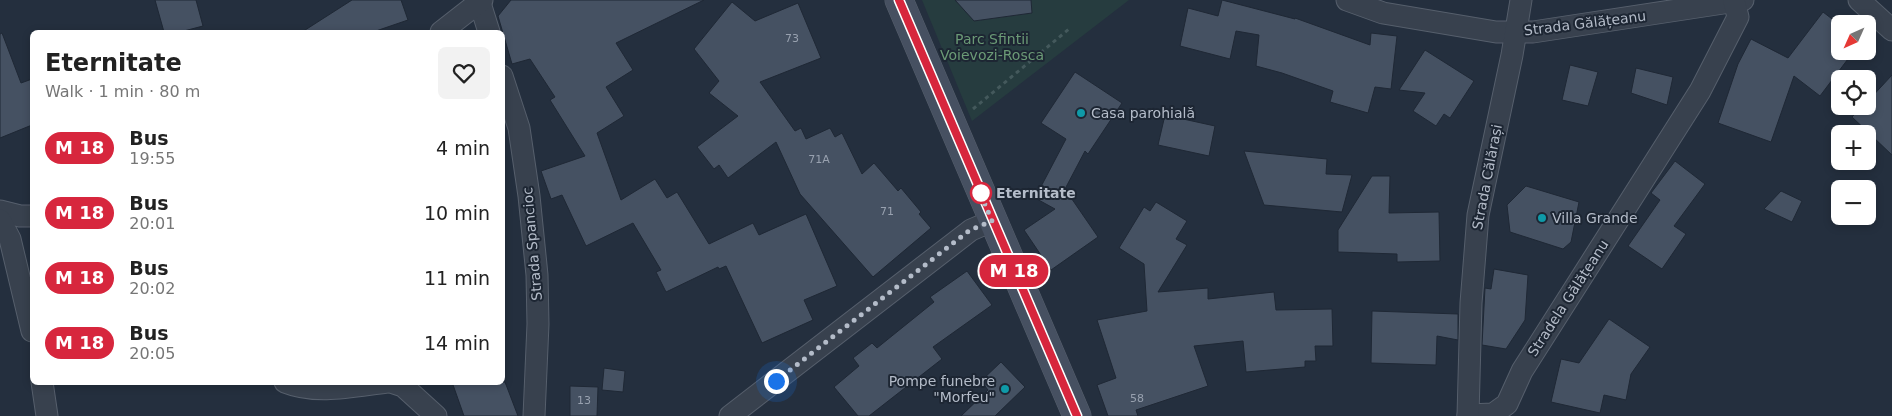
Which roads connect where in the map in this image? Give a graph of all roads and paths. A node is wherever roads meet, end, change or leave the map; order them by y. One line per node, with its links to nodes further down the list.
1 (899, 0): 13 (street)
2 (1347, 0): 11 (street, Strada Gălățeanu)
3 (1521, 0): 11 (street, Strada Călărași)
4 (1859, 0): 10 (street)
5 (481, 1): 8 (street); 9 (street)
6 (1739, 1): 11 (street, Strada Gălățeanu); 23 (street, Stradela Gălățeanu)
7 (1068, 29): 13 (path)
8 (444, 30)
9 (488, 30)
10 (1892, 30)
11 (1515, 31): 23 (street, Strada Călărași)
12 (505, 85): 26 (street, Strada Spancioc)
13 (950, 122): 17 (street)
14 (0, 211): 15 (street)
15 (30, 216)
16 (0, 220): 18 (street)
17 (992, 221): 27 (street); 28 (street)
18 (30, 323)
19 (42, 385): 24 (street)
20 (292, 385): 21 (street)
21 (361, 385)
22 (400, 385): 25 (street)
23 (1468, 415)
24 (47, 416)
25 (436, 416)
26 (534, 416)
27 (730, 416)
28 (1077, 416)

